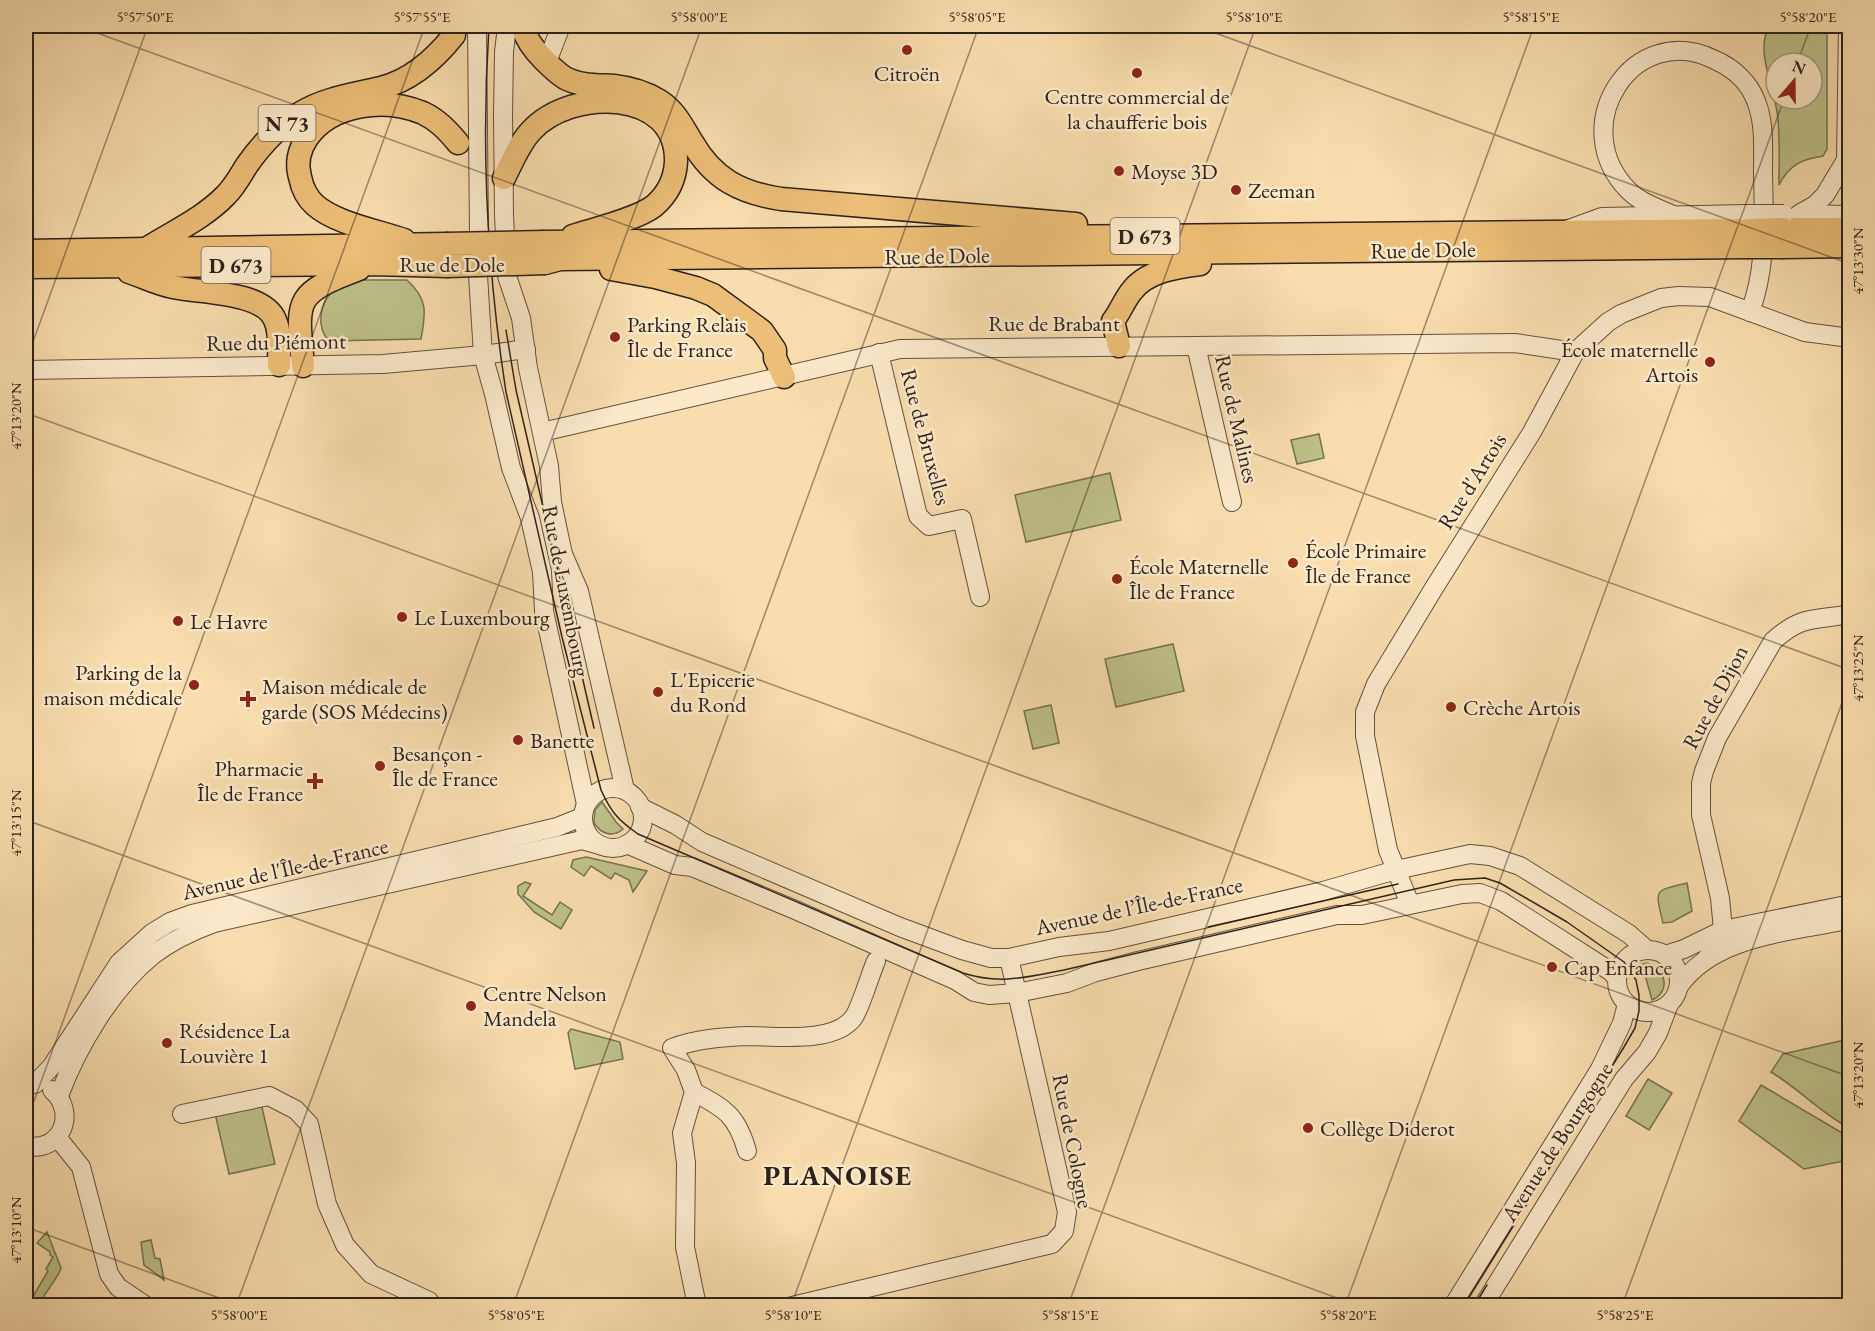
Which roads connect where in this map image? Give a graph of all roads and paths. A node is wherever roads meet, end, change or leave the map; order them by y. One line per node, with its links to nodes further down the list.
1 (477, 26): 10 (street, Rue de Luxembourg)
2 (507, 26): 11 (street, Rue de Luxembourg)
3 (522, 26): 7 (main road)
4 (561, 26): 7 (street)
5 (1848, 26): 9 (street)
6 (457, 30): 21 (main road, N 73)
7 (547, 62): 18 (main road)
8 (458, 143): 10 (street); 19 (main road)
9 (1848, 163): 14 (street)
10 (478, 168): 36 (street, Rue de Luxembourg)
11 (504, 178): 24 (main road); 33 (street, Rue de Luxembourg)
12 (1850, 214): 14 (street, Rue de Dole)
13 (1672, 215): 16 (street, Rue de Dole); 17 (street, Rue de Dole); 29 (street, Rue de Dole)
14 (1787, 226): 15 (main road, Rue de Dole / D 673); 16 (main road, Rue de Dole / D 673, bridge); 16 (street, Rue de Dole, bridge); 20 (main road, Rue de Dole / D 673)
15 (1850, 229)
16 (1747, 230): 17 (main road, Rue de Dole / D 673); 23 (main road, Rue de Dole / D 673)
17 (1561, 231): 18 (main road, Rue de Dole / D 673)
18 (1194, 235): 24 (main road, Rue de Dole / D 673)
19 (420, 246): 21 (main road, Rue de Dole / D 673); 25 (main road, Rue de Dole / D 673)
20 (1850, 246)
21 (145, 249): 22 (main road, Rue de Dole / D 673)
22 (26, 251)
23 (1301, 251): 24 (main road, Rue de Dole / D 673); 31 (main road)
24 (550, 252): 25 (main road, Rue de Dole / D 673, bridge); 40 (main road)
25 (446, 255): 26 (main road, Rue de Dole / D 673)
26 (373, 264): 28 (main road, Rue de Dole / D 673); 38 (main road)
27 (26, 267): 28 (main road, Rue de Dole / D 673)
28 (114, 267): 37 (main road)
29 (1750, 312): 30 (street, Rue d'Artois); 34 (street, Rue d'Artois)
30 (1850, 338)
31 (1119, 346): 32 (street, Rue de Brabant); 35 (street, Rue de Brabant)
32 (1196, 346): 34 (street, Rue de Brabant); 42 (street, Rue de Malines)
33 (526, 350): 36 (street, Rue du Piémont); 41 (street, Rue de Luxembourg)
34 (1575, 352): 50 (street, Rue d'Artois)
35 (879, 353): 40 (street, Rue de Brabant); 43 (street, Rue de Bruxelles)
36 (483, 355): 38 (street, Rue du Piémont); 47 (street, Rue de Luxembourg)
37 (279, 365): 38 (street, Rue du Piémont); 39 (street, Rue du Piémont)
38 (303, 366)
39 (26, 370)
40 (783, 377): 41 (street, Rue de Brabant)
41 (542, 432): 45 (street, Rue de Luxembourg)
42 (1232, 502)
43 (980, 597)
44 (1850, 614): 54 (street, Rue de Dijon)
45 (625, 790): 46 (street); 47 (street)
46 (640, 807): 48 (street); 57 (street, Avenue de l’Île-de-France)
47 (584, 810): 49 (street); 65 (street, Avenue de l'Île-de-France)
48 (627, 844): 49 (street); 62 (street)
49 (600, 845): 67 (street, Avenue de l'Île-de-France)
50 (1396, 870): 51 (street, Rue d'Artois); 55 (street, Avenue de l’Île-de-France); 57 (street, Avenue de l’Île-de-France)
51 (1410, 904): 60 (street); 62 (street)
52 (1850, 907): 54 (street)
53 (1850, 915): 58 (street)
54 (1723, 930): 56 (street); 58 (street)
55 (1647, 950): 56 (street); 60 (street)
56 (1665, 955): 61 (street)
57 (1009, 958): 62 (street, Rue de Cologne)
58 (1706, 959): 61 (street)
59 (876, 961): 66 (street)
60 (1617, 978): 63 (street)
61 (1679, 986): 64 (street)
62 (1017, 993): 75 (street, Rue de Cologne)
63 (1627, 1004): 64 (street); 76 (street, Avenue de Bourgogne)
64 (1669, 1004): 77 (street, Avenue de Bourgogne)
65 (30, 1084): 67 (street)
66 (694, 1092): 71 (street); 74 (street)
67 (59, 1096): 69 (street)
68 (182, 1114): 73 (street)
69 (57, 1137): 70 (street); 72 (street)
70 (26, 1146)
71 (747, 1152)
72 (146, 1305)
73 (433, 1305)
74 (697, 1305)
75 (792, 1305)
76 (1453, 1305)
77 (1483, 1305)

